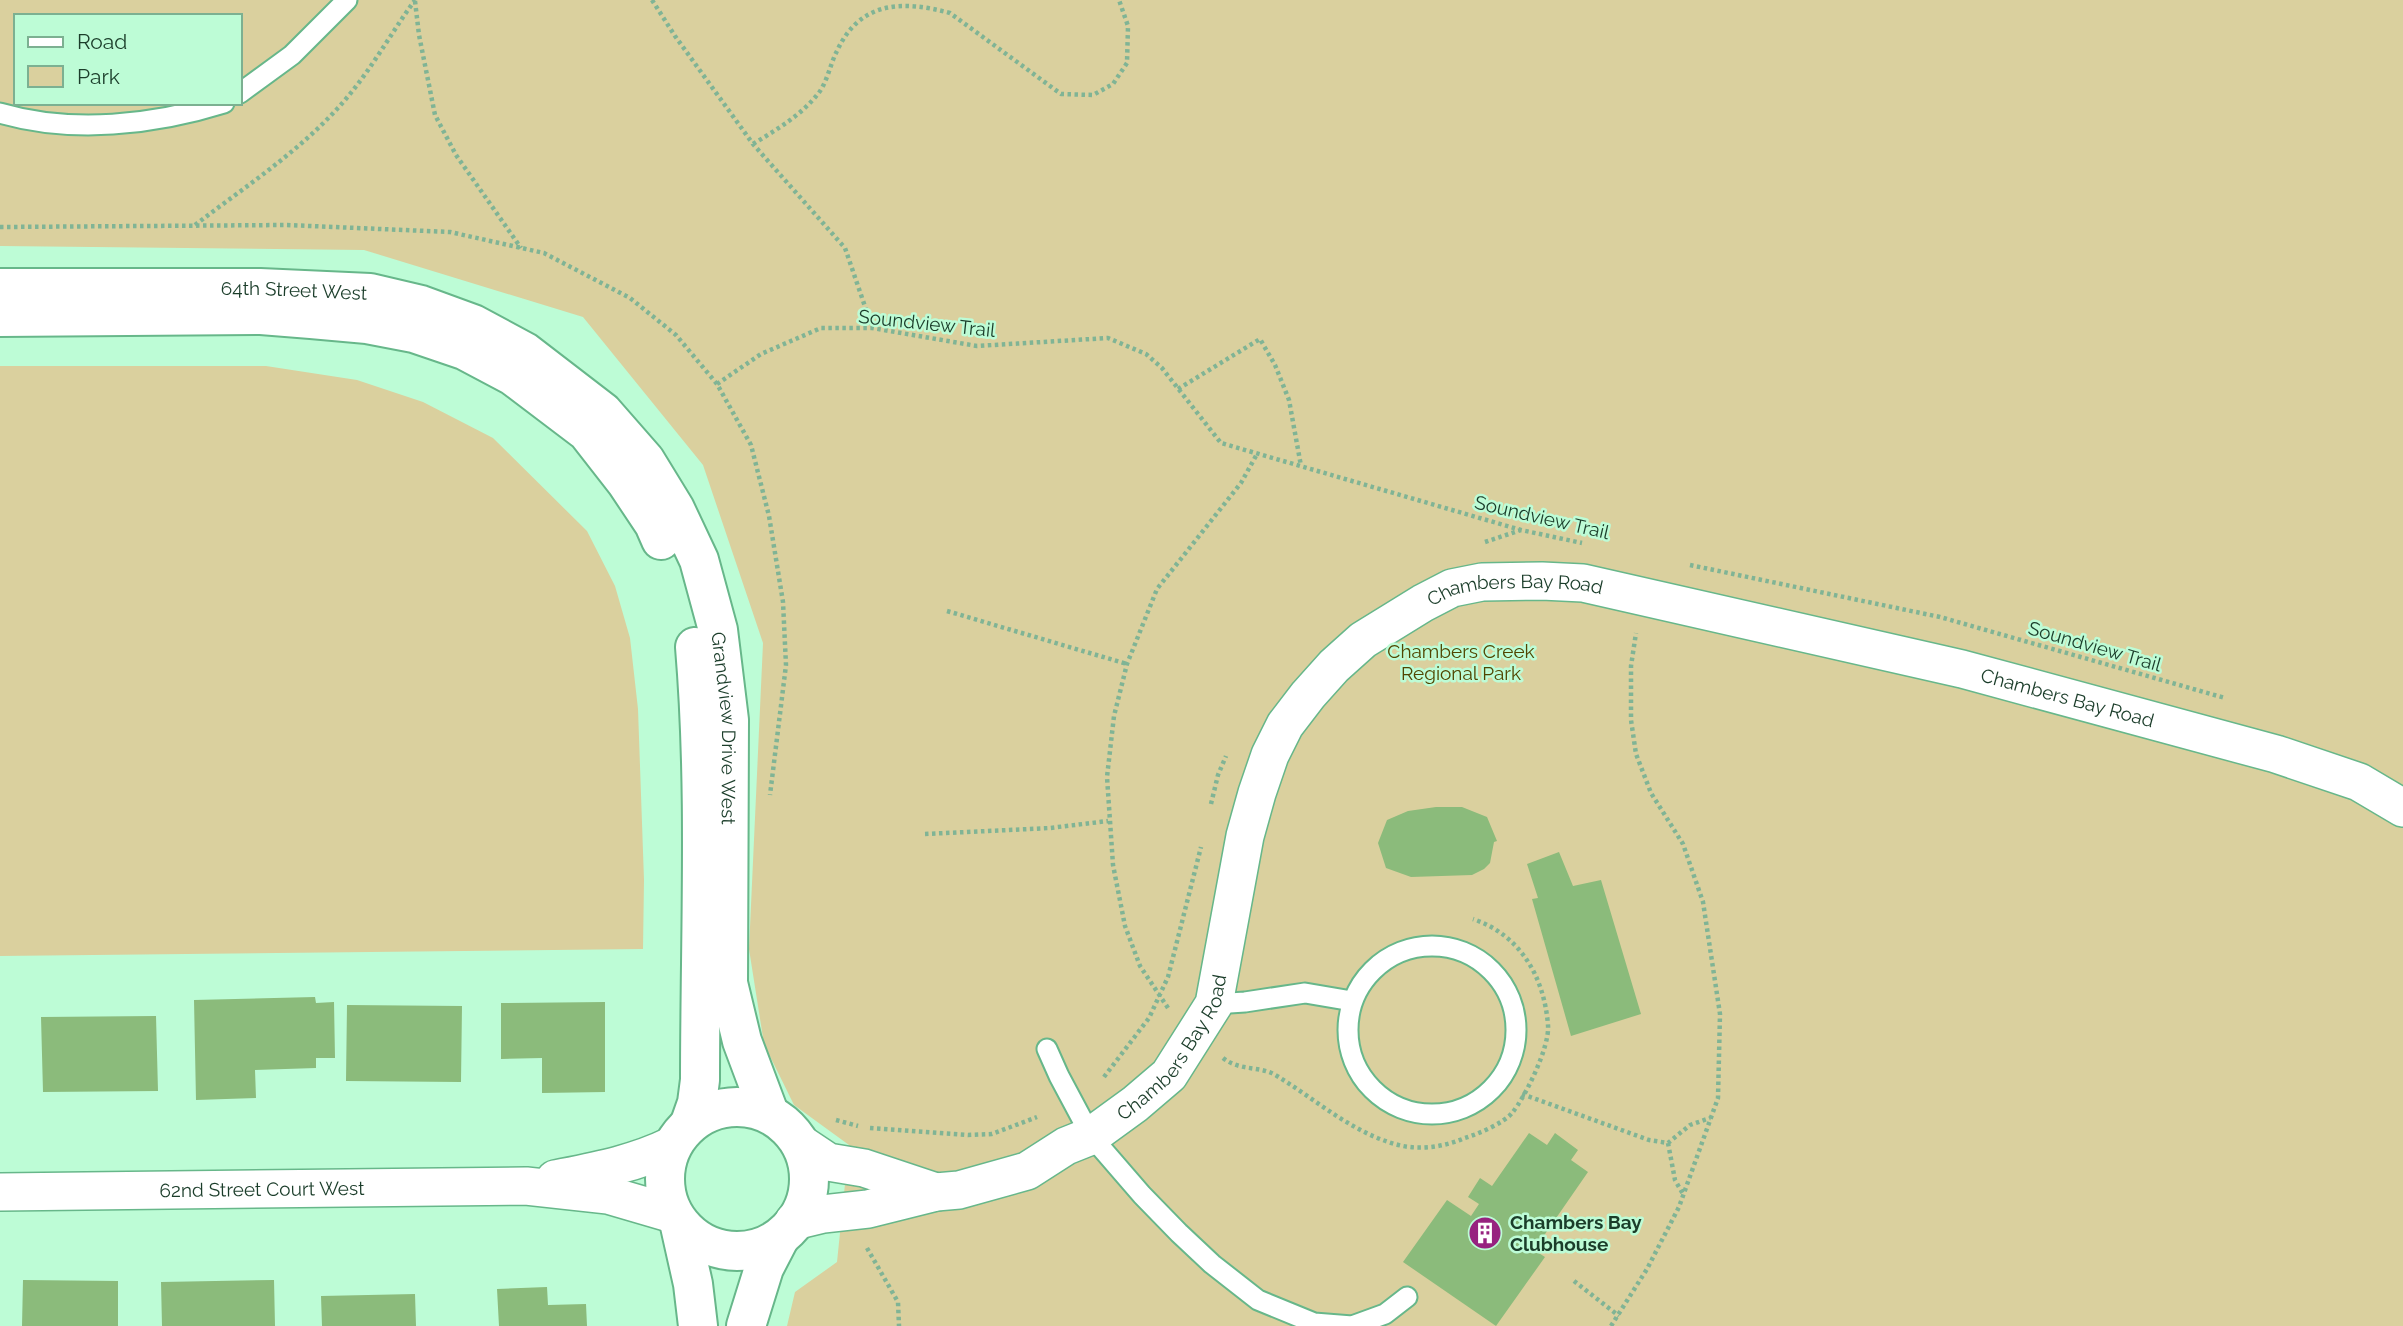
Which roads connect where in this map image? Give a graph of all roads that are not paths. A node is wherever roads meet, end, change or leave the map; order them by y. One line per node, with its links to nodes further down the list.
1 (347, 0): 2 (lane)
2 (242, 92)
3 (217, 105): 4 (lane)
4 (0, 113)
5 (0, 288): 7 (street, 64th Street West)
6 (0, 317): 7 (street, 64th Street West)
7 (559, 393): 12 (street, Grandview Drive West); 13 (street, Grandview Drive West)
8 (2403, 808): 10 (street, Chambers Bay Road)
9 (1352, 1000): 9 (lane); 10 (lane)
10 (1214, 1004): 14 (street, Chambers Bay Road)
11 (1047, 1049): 14 (lane)
12 (769, 1113): 13 (street); 15 (street)
13 (681, 1135): 16 (street, 62nd Street Court West); 19 (street)
14 (1091, 1136): 18 (street, Chambers Bay Road); 21 (lane)
15 (801, 1144): 18 (street, Chambers Bay Road); 20 (street)
16 (526, 1186): 17 (street, 62nd Street Court West); 19 (street, 62nd Street Court West)
17 (0, 1192)
18 (936, 1192): 20 (street, Chambers Bay Road)
19 (676, 1220): 20 (street); 22 (street)
20 (787, 1230): 23 (street)
21 (1407, 1297)
22 (698, 1326)
23 (746, 1326)

